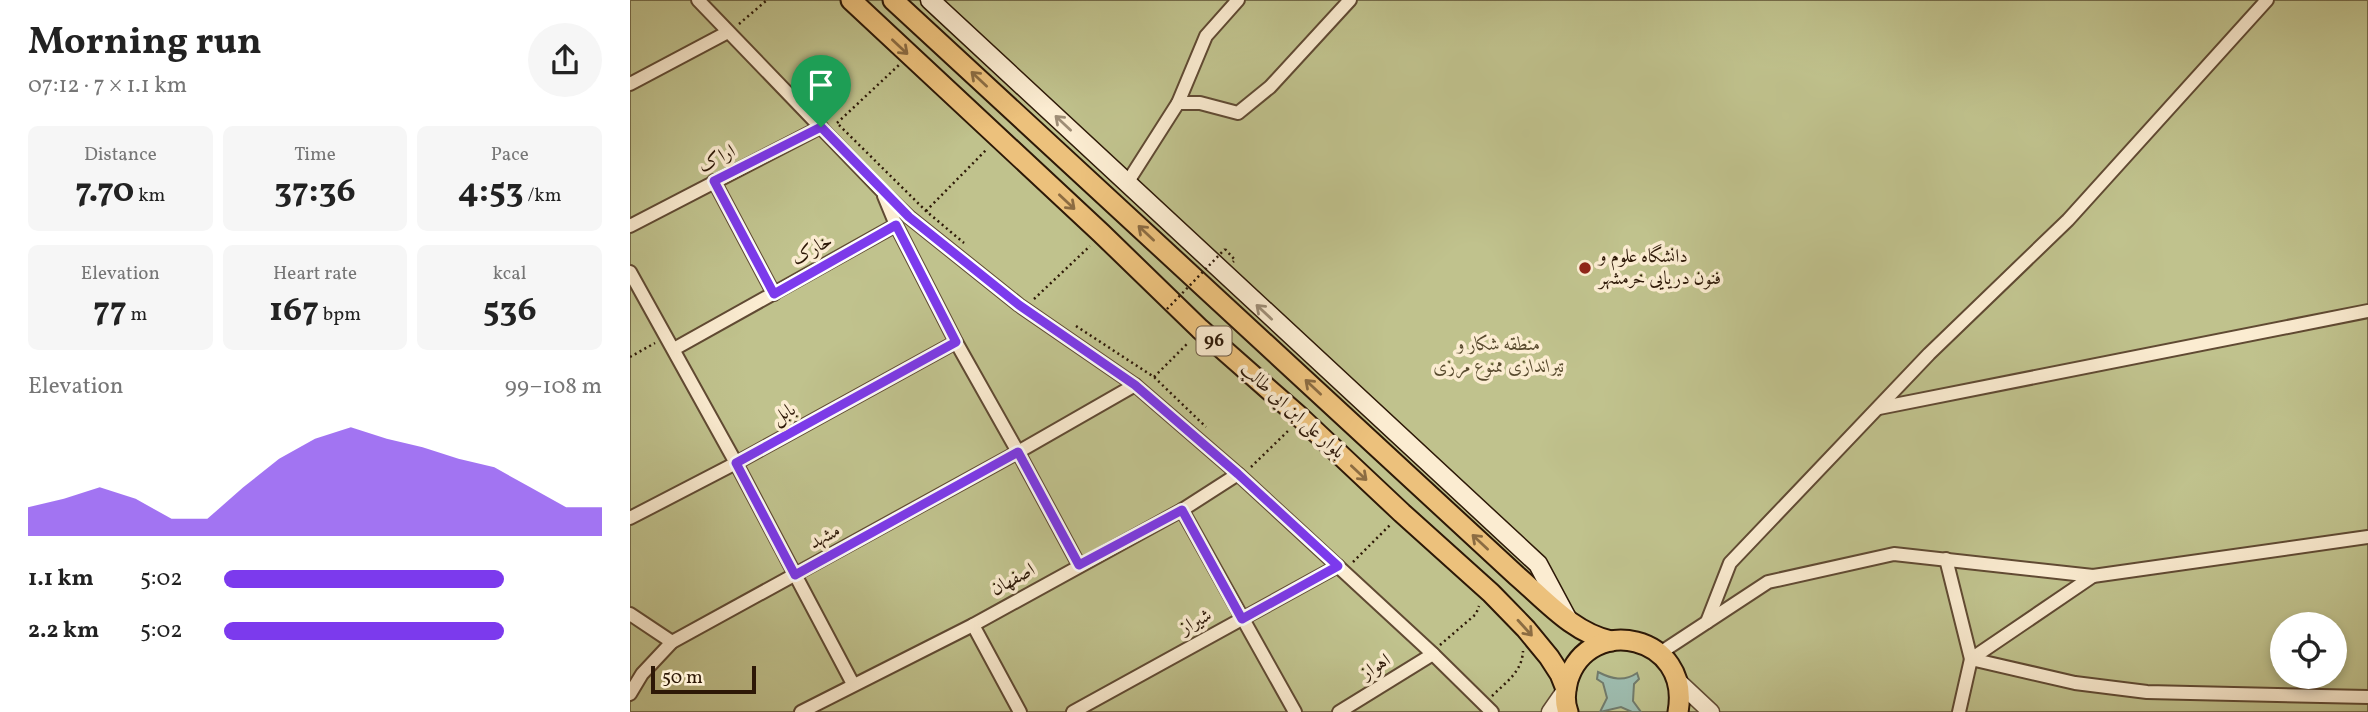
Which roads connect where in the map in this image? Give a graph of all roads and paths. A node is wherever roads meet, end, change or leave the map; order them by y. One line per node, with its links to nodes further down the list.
1 (698, 0): 9 (street)
2 (767, 0): 9 (path)
3 (850, 0): 10 (main road, بلوار علی ابن ابی طالب / 96, one-way to 10)
4 (894, 0): 54 (main road, بلوار علی ابن ابی طالب / 96, one-way to 4)
5 (930, 0): 17 (main road, one-way to 5)
6 (1238, 0): 12 (street)
7 (1350, 0): 12 (street)
8 (2267, 0): 36 (street)
9 (733, 28): 11 (street); 14 (street)
10 (908, 55): 13 (path); 15 (main road, بلوار علی ابن ابی طالب / 96)
11 (630, 84)
12 (1178, 103): 17 (street)
13 (837, 123)
14 (821, 127): 16 (street, اراک); 18 (street)
15 (998, 138): 19 (path); 22 (main road, بلوار علی ابن ابی طالب / 96, one-way to 22)
16 (714, 181): 21 (street, اراک); 25 (street)
17 (1128, 183): 54 (main road, one-way to 17)
18 (882, 191): 20 (street); 35 (street)
19 (926, 211)
20 (896, 225): 25 (street, خارک); 31 (street)
21 (630, 226)
22 (1101, 233): 26 (path); 29 (main road, بلوار علی ابن ابی طالب / 96)
23 (1235, 260): 27 (path, bridge)
24 (630, 272): 30 (street)
25 (774, 294): 32 (street, خارک)
26 (1034, 299)
27 (1167, 309)
28 (2368, 312): 36 (street)
29 (1200, 329): 34 (path); 37 (main road, بلوار علی ابن ابی طالب / 96)
30 (667, 337): 32 (street); 33 (path)
31 (956, 342): 38 (street); 39 (street, بابل)
32 (674, 349): 39 (street)
33 (630, 357)
34 (1154, 377)
35 (1135, 385): 38 (street, مشهد); 40 (street)
36 (1878, 408): 55 (street)
37 (1300, 418): 40 (path); 42 (main road, بلوار علی ابن ابی طالب / 96, one-way to 42)
38 (1018, 452): 47 (street); 49 (street, مشهد)
39 (736, 463): 43 (street, بابل); 49 (street)
40 (1244, 471): 41 (street, اصفهان); 48 (street)
41 (1182, 510): 47 (street, اصفهان); 53 (street)
42 (1402, 513): 46 (path); 51 (main road, بلوار علی ابن ابی طالب / 96)
43 (630, 518)
44 (2368, 537): 50 (street)
45 (1946, 559): 50 (street); 55 (street); 61 (street)
46 (1353, 562)
47 (1079, 565): 56 (street, اصفهان)
48 (1338, 566): 53 (street, شیراز); 59 (street)
49 (795, 575): 58 (street, مشهد); 62 (street)
50 (2093, 576): 61 (street)
51 (1485, 587): 59 (path); 63 (main road, بلوار علی ابن ابی طالب / 96, one-way to 63)
52 (630, 614): 58 (street)
53 (1242, 619): 69 (street, شیراز); 70 (street)
54 (1568, 620): 57 (main road, بلوار علی ابن ابی طالب / 96)
55 (1707, 622): 60 (street)
56 (973, 625): 62 (street, اصفهان); 68 (street)
57 (1611, 641): 60 (main road, 96); 63 (main road)
58 (672, 642): 64 (street, مشهد)
59 (1437, 650): 71 (street, اهواز); 72 (street)
60 (1660, 653): 66 (main road)
61 (1971, 659): 65 (street); 76 (street)
62 (853, 684): 67 (street, اصفهان)
63 (1566, 689): 73 (street); 74 (main road, 96)
64 (630, 694)
65 (2368, 697)
66 (1681, 701): 75 (street)
67 (801, 712)
68 (1020, 712)
69 (1073, 712)
70 (1295, 712)
71 (1339, 712)
72 (1492, 712)
73 (1550, 712)
74 (1568, 712)
75 (1711, 712)
76 (1959, 712)

